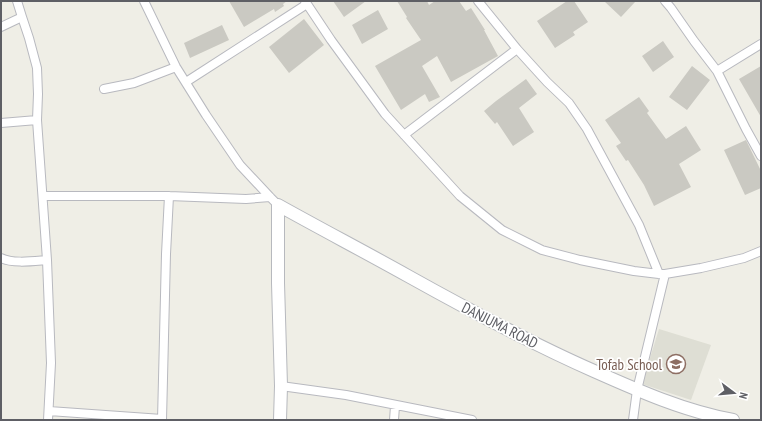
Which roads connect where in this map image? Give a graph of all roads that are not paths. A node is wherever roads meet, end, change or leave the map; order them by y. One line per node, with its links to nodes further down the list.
1 (17, 1): 6 (street)
2 (144, 1): 10 (street)
3 (478, 1): 9 (street)
4 (665, 1): 11 (street)
5 (306, 3): 12 (street); 16 (street)
6 (22, 18): 7 (street); 14 (street)
7 (1, 27)
8 (761, 44): 11 (street)
9 (517, 49): 16 (street); 24 (street)
10 (176, 67): 12 (street); 13 (street)
11 (717, 71): 17 (street)
12 (186, 82): 20 (street)
13 (104, 89)
14 (37, 120): 15 (street); 18 (street)
15 (1, 124)
16 (404, 135): 24 (street)
17 (761, 156)
18 (43, 196): 19 (street); 23 (street)
19 (169, 196): 20 (street); 30 (street)
20 (274, 201): 25 (street); 26 (street, DANJUMA ROAD)
21 (761, 251): 24 (street)
22 (1, 258): 23 (street)
23 (47, 260): 28 (street)
24 (662, 274): 26 (street)
25 (281, 386): 27 (street); 31 (street)
26 (637, 390): 34 (street); 35 (street, DANJUMA ROAD)
27 (395, 406): 32 (street); 33 (street)
28 (49, 411): 29 (street); 30 (street)
29 (48, 420)
30 (162, 420)
31 (280, 420)
32 (394, 420)
33 (472, 420)
34 (633, 420)
35 (733, 420)

